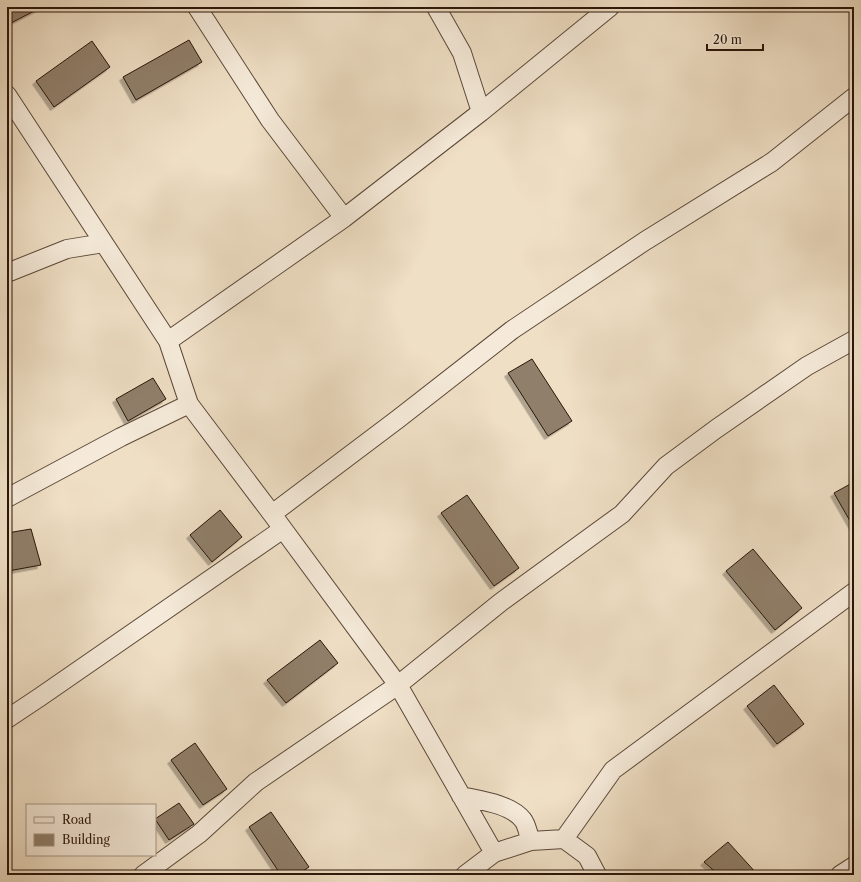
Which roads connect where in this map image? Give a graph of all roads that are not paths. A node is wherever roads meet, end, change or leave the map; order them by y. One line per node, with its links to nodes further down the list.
1 (197, 7): 7 (street)
2 (436, 7): 6 (street)
3 (610, 7): 6 (street)
4 (7, 95): 8 (street)
5 (854, 97): 14 (street)
6 (481, 112): 7 (street)
7 (344, 218): 11 (street)
8 (104, 243): 9 (street); 11 (street)
9 (7, 273)
10 (854, 340): 17 (street)
11 (168, 341): 12 (street)
12 (189, 404): 13 (street); 14 (street)
13 (7, 498)
14 (272, 514): 15 (street)
15 (283, 529): 17 (street); 18 (street)
16 (854, 592): 20 (street)
17 (398, 685): 19 (street); 24 (street)
18 (7, 719)
19 (461, 796): 21 (street); 22 (street)
20 (564, 839): 21 (street); 26 (street)
21 (530, 841): 22 (street)
22 (494, 853): 25 (street)
23 (854, 866): 27 (street)
24 (143, 875)
25 (465, 875)
26 (597, 875)
27 (840, 875)

